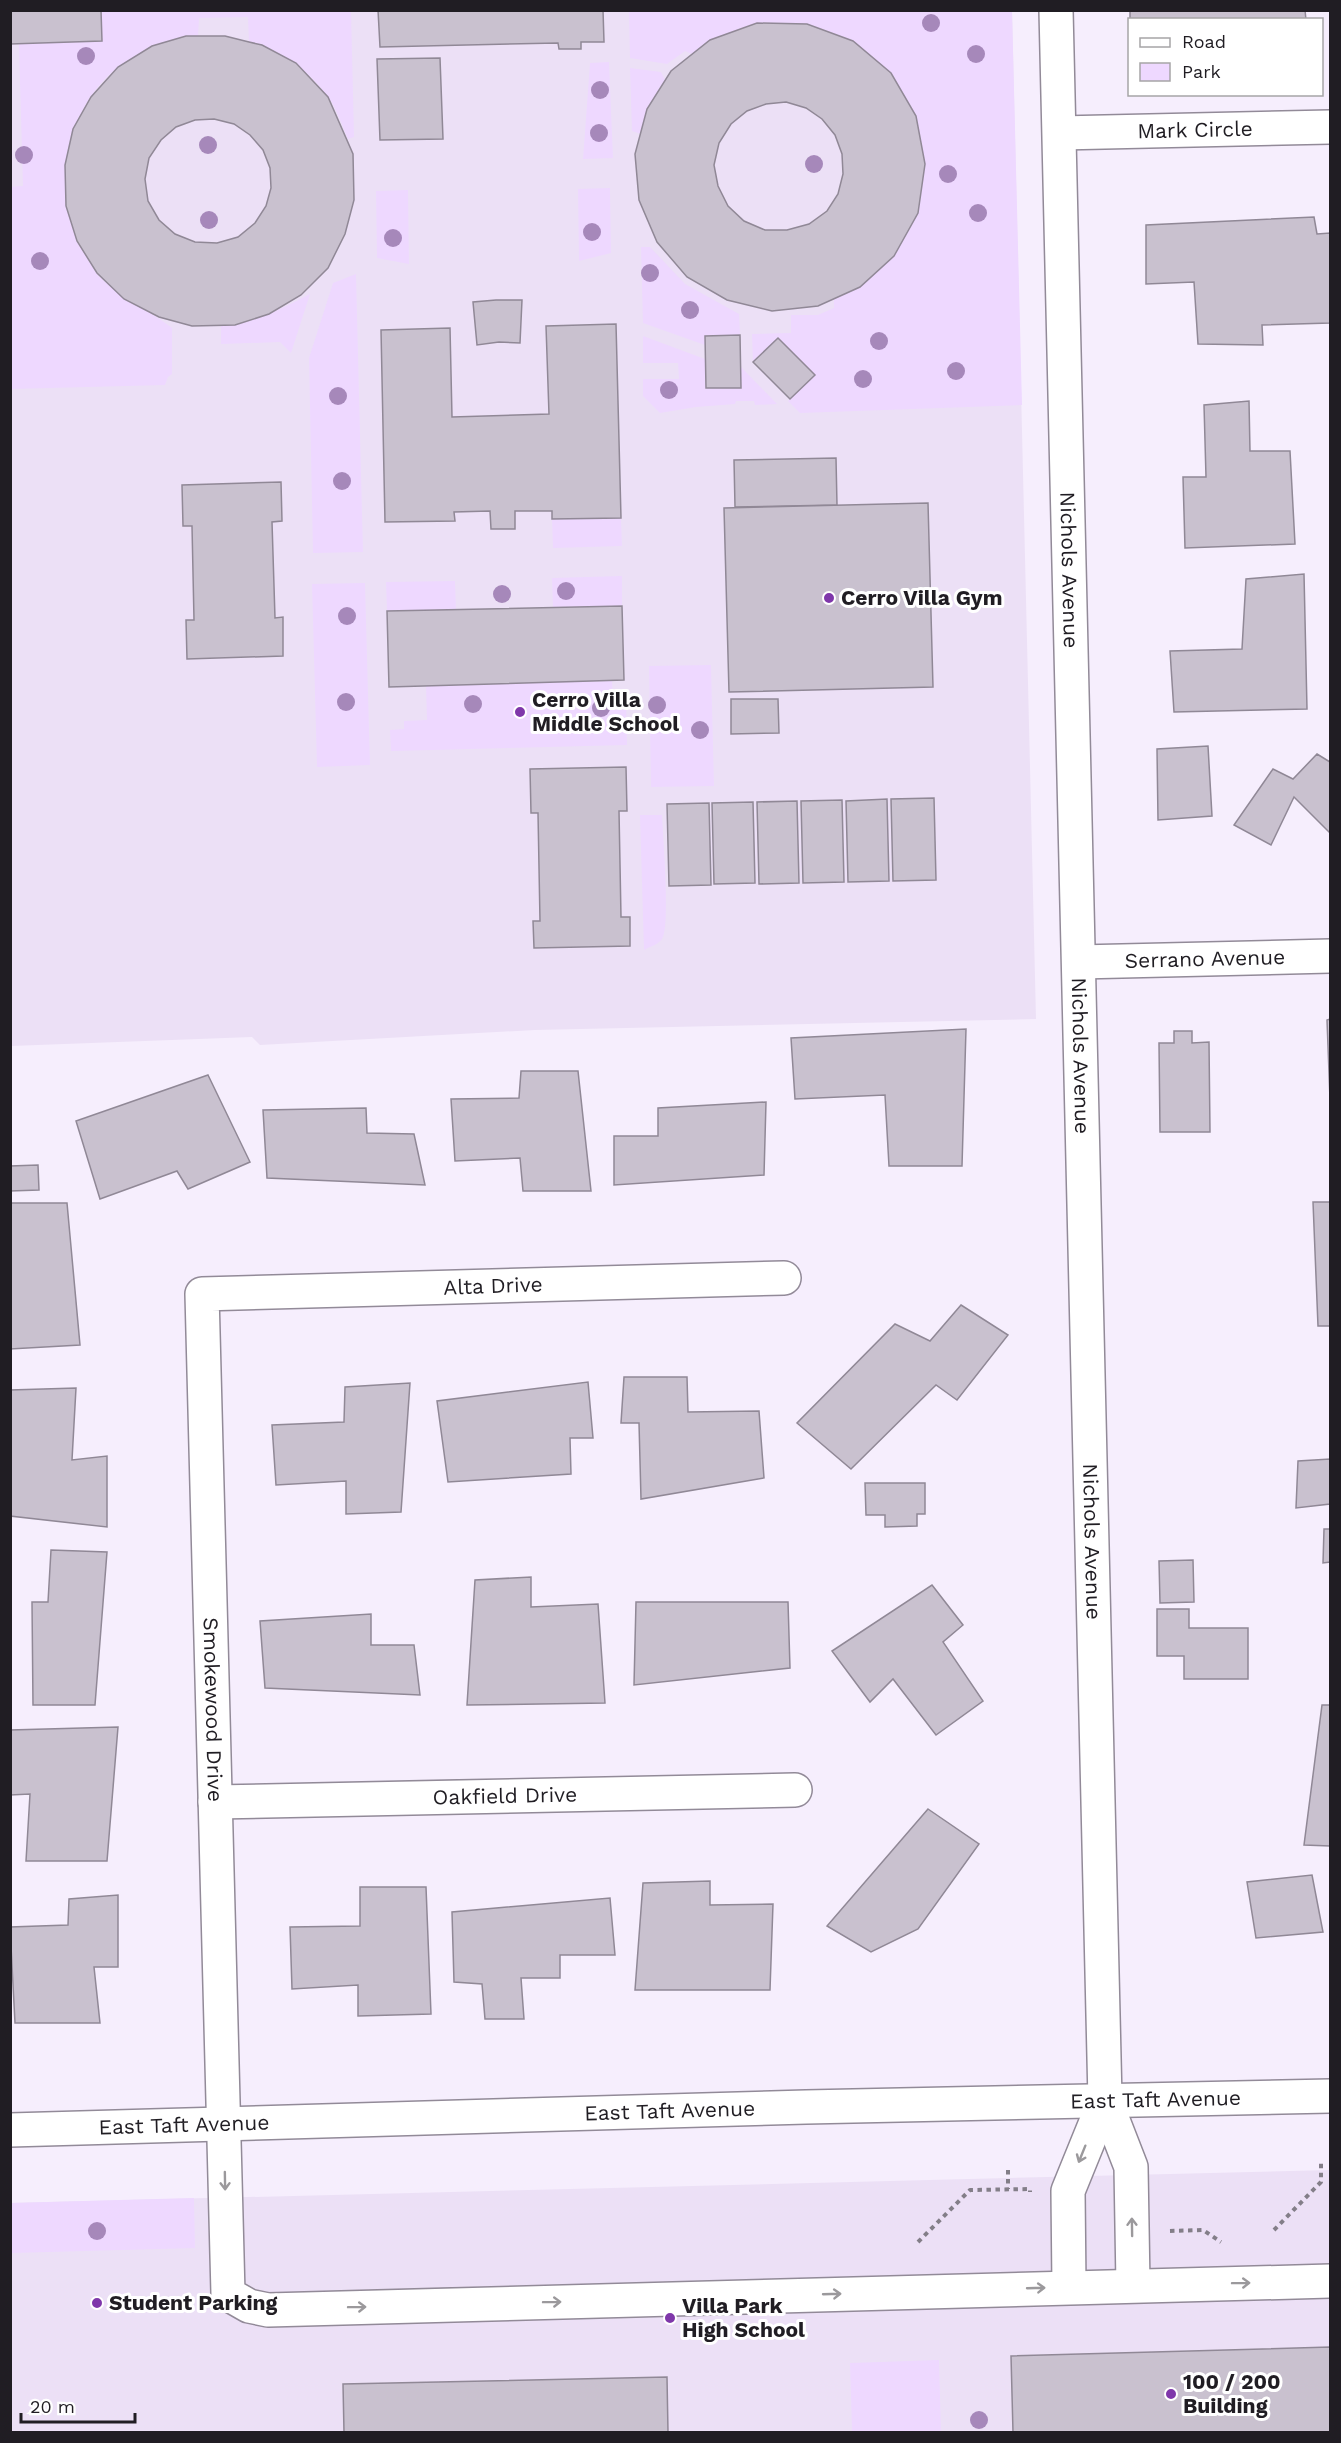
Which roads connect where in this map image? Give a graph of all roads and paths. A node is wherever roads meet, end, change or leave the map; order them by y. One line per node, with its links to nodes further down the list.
1 (1056, 10): 3 (street, Nichols Avenue)
2 (1330, 127): 3 (street, Mark Circle)
3 (1060, 133): 5 (street, Nichols Avenue)
4 (1330, 956): 5 (street, Serrano Avenue)
5 (1079, 962): 11 (street, Nichols Avenue)
6 (784, 1278): 7 (street, Alta Drive)
7 (202, 1294): 9 (street, Smokewood Drive)
8 (795, 1790): 9 (street, Oakfield Drive)
9 (215, 1803): 12 (street, Smokewood Drive)
10 (1330, 2096): 11 (street, East Taft Avenue)
11 (1105, 2100): 12 (street, East Taft Avenue); 23 (street, one-way to 11); 24 (street, one-way to 24)
12 (224, 2123): 13 (street, East Taft Avenue); 24 (street, Smokewood Drive, one-way to 24)
13 (10, 2130)
14 (1321, 2163): 18 (path)
15 (1008, 2170): 16 (path)
16 (1008, 2189): 17 (path); 20 (path)
17 (1030, 2200)
18 (1274, 2230)
19 (1170, 2231): 21 (path)
20 (918, 2242)
21 (1221, 2242)
22 (1330, 2281): 23 (street, one-way to 22)
23 (1133, 2285): 24 (street)
24 (1069, 2287)

